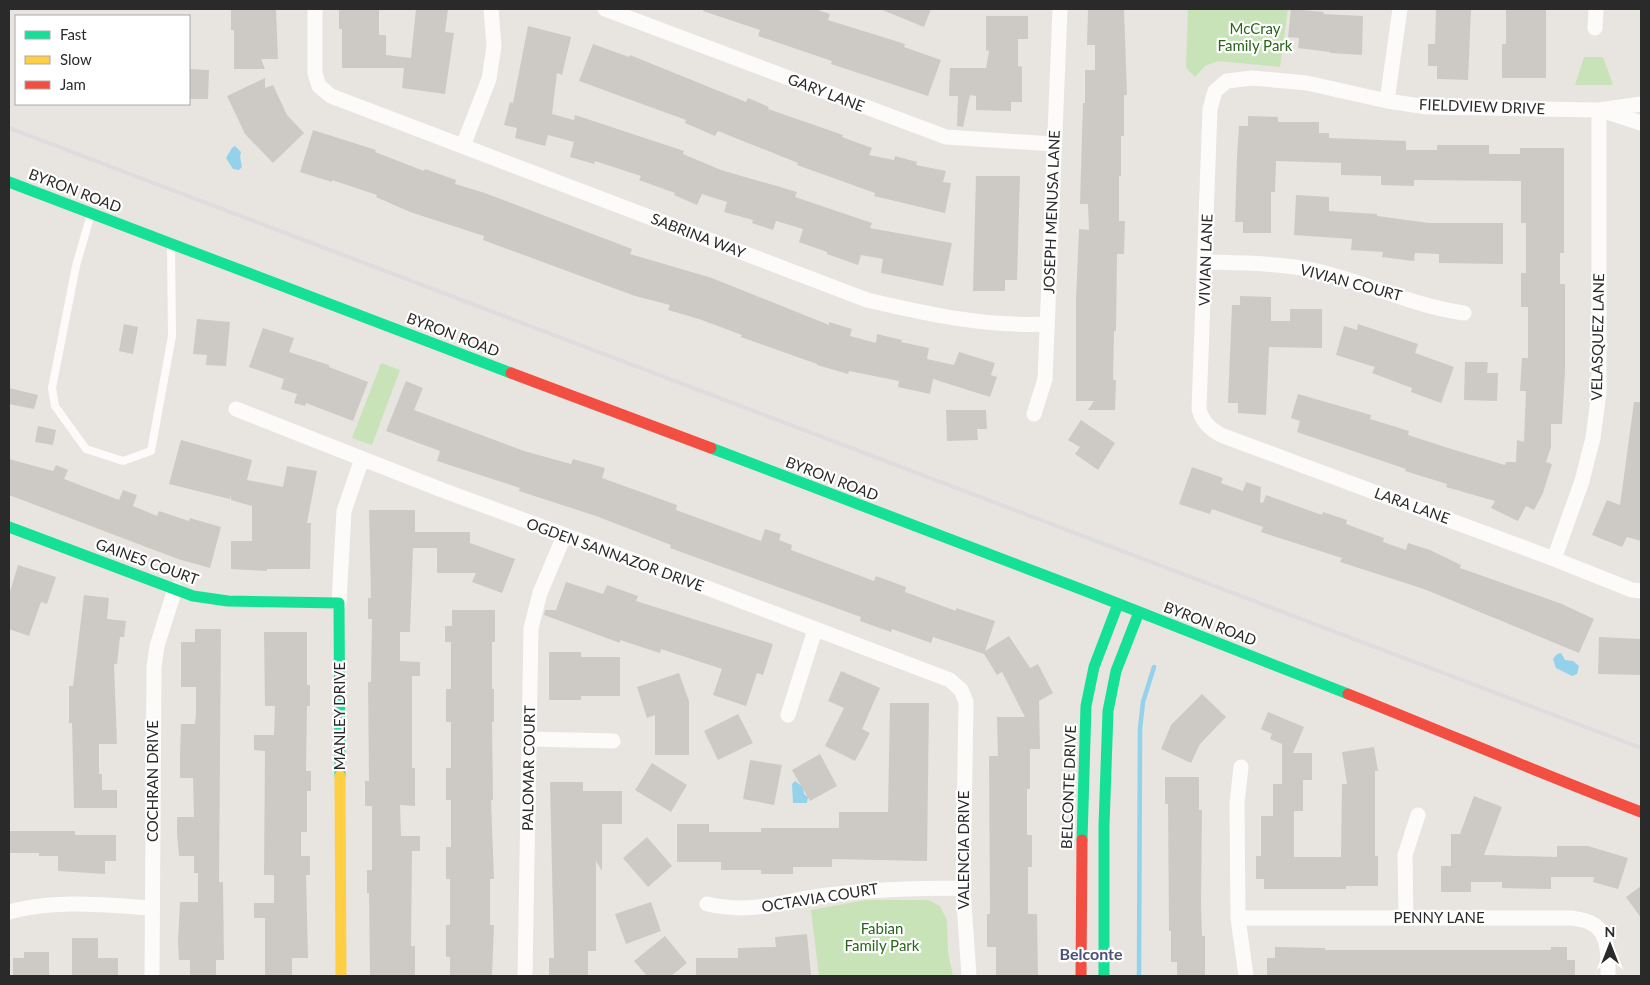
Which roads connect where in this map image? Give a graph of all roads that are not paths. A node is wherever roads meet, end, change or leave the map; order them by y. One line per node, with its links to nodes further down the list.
1 (315, 9): 14 (street, SABRINA WAY)
2 (491, 9): 14 (street)
3 (605, 9): 13 (street, GARY LANE)
4 (1060, 9): 13 (street, JOSEPH MENUSA LANE)
5 (1400, 9): 9 (street)
6 (1596, 9): 7 (street)
7 (1595, 28)
8 (1277, 80): 9 (street, FIELDVIEW DRIVE); 18 (street, VIVIAN LANE)
9 (1387, 101): 11 (street, FIELDVIEW DRIVE)
10 (1641, 104): 11 (street, FIELDVIEW DRIVE)
11 (1599, 110): 12 (street, FIELDVIEW DRIVE); 27 (street, VELASQUEZ LANE)
12 (1641, 123)
13 (1054, 144): 20 (street, JOSEPH MENUSA LANE)
14 (463, 146): 20 (street, SABRINA WAY)
15 (9, 182): 16 (main road, BYRON ROAD)
16 (91, 214): 17 (main road, BYRON ROAD); 17 (lane)
17 (171, 244): 31 (main road, BYRON ROAD)
18 (1206, 262): 19 (street, VIVIAN COURT); 23 (street, VIVIAN LANE)
19 (1464, 313)
20 (1047, 324): 22 (street, JOSEPH MENUSA LANE)
21 (236, 410): 24 (street, OGDEN SANNAZOR DRIVE)
22 (1034, 414)
23 (1269, 453): 27 (street, LARA LANE)
24 (362, 459): 26 (street, OGDEN SANNAZOR DRIVE); 30 (street, MANLEY DRIVE)
25 (9, 527): 28 (main road, GAINES COURT)
26 (564, 536): 33 (street, OGDEN SANNAZOR DRIVE); 36 (street, PALOMAR COURT)
27 (1554, 559): 29 (street, LARA LANE)
28 (175, 589): 30 (main road, GAINES COURT); 43 (street, COCHRAN DRIVE)
29 (1641, 591)
30 (339, 602): 49 (main road, MANLEY DRIVE)
31 (1118, 604): 32 (main road, BYRON ROAD); 52 (main road, BELCONTE DRIVE)
32 (1139, 612): 39 (main road, BYRON ROAD); 53 (main road)
33 (814, 630): 34 (street); 35 (street, OGDEN SANNAZOR DRIVE)
34 (788, 715)
35 (966, 723): 41 (street, VALENCIA DRIVE)
36 (530, 739): 37 (street); 50 (street, PALOMAR COURT)
37 (613, 741)
38 (1241, 767): 45 (street)
39 (1641, 812)
40 (1418, 814): 46 (street)
41 (963, 888): 42 (street, OCTAVIA COURT); 51 (street, VALENCIA DRIVE)
42 (707, 904)
43 (152, 908): 44 (street); 48 (street, COCHRAN DRIVE)
44 (9, 912)
45 (1238, 918): 46 (street, PENNY LANE); 54 (street)
46 (1406, 918): 47 (street, PENNY LANE)
47 (1608, 971)
48 (152, 976)
49 (341, 976)
50 (525, 976)
51 (969, 976)
52 (1081, 976)
53 (1104, 976)
54 (1246, 976)

